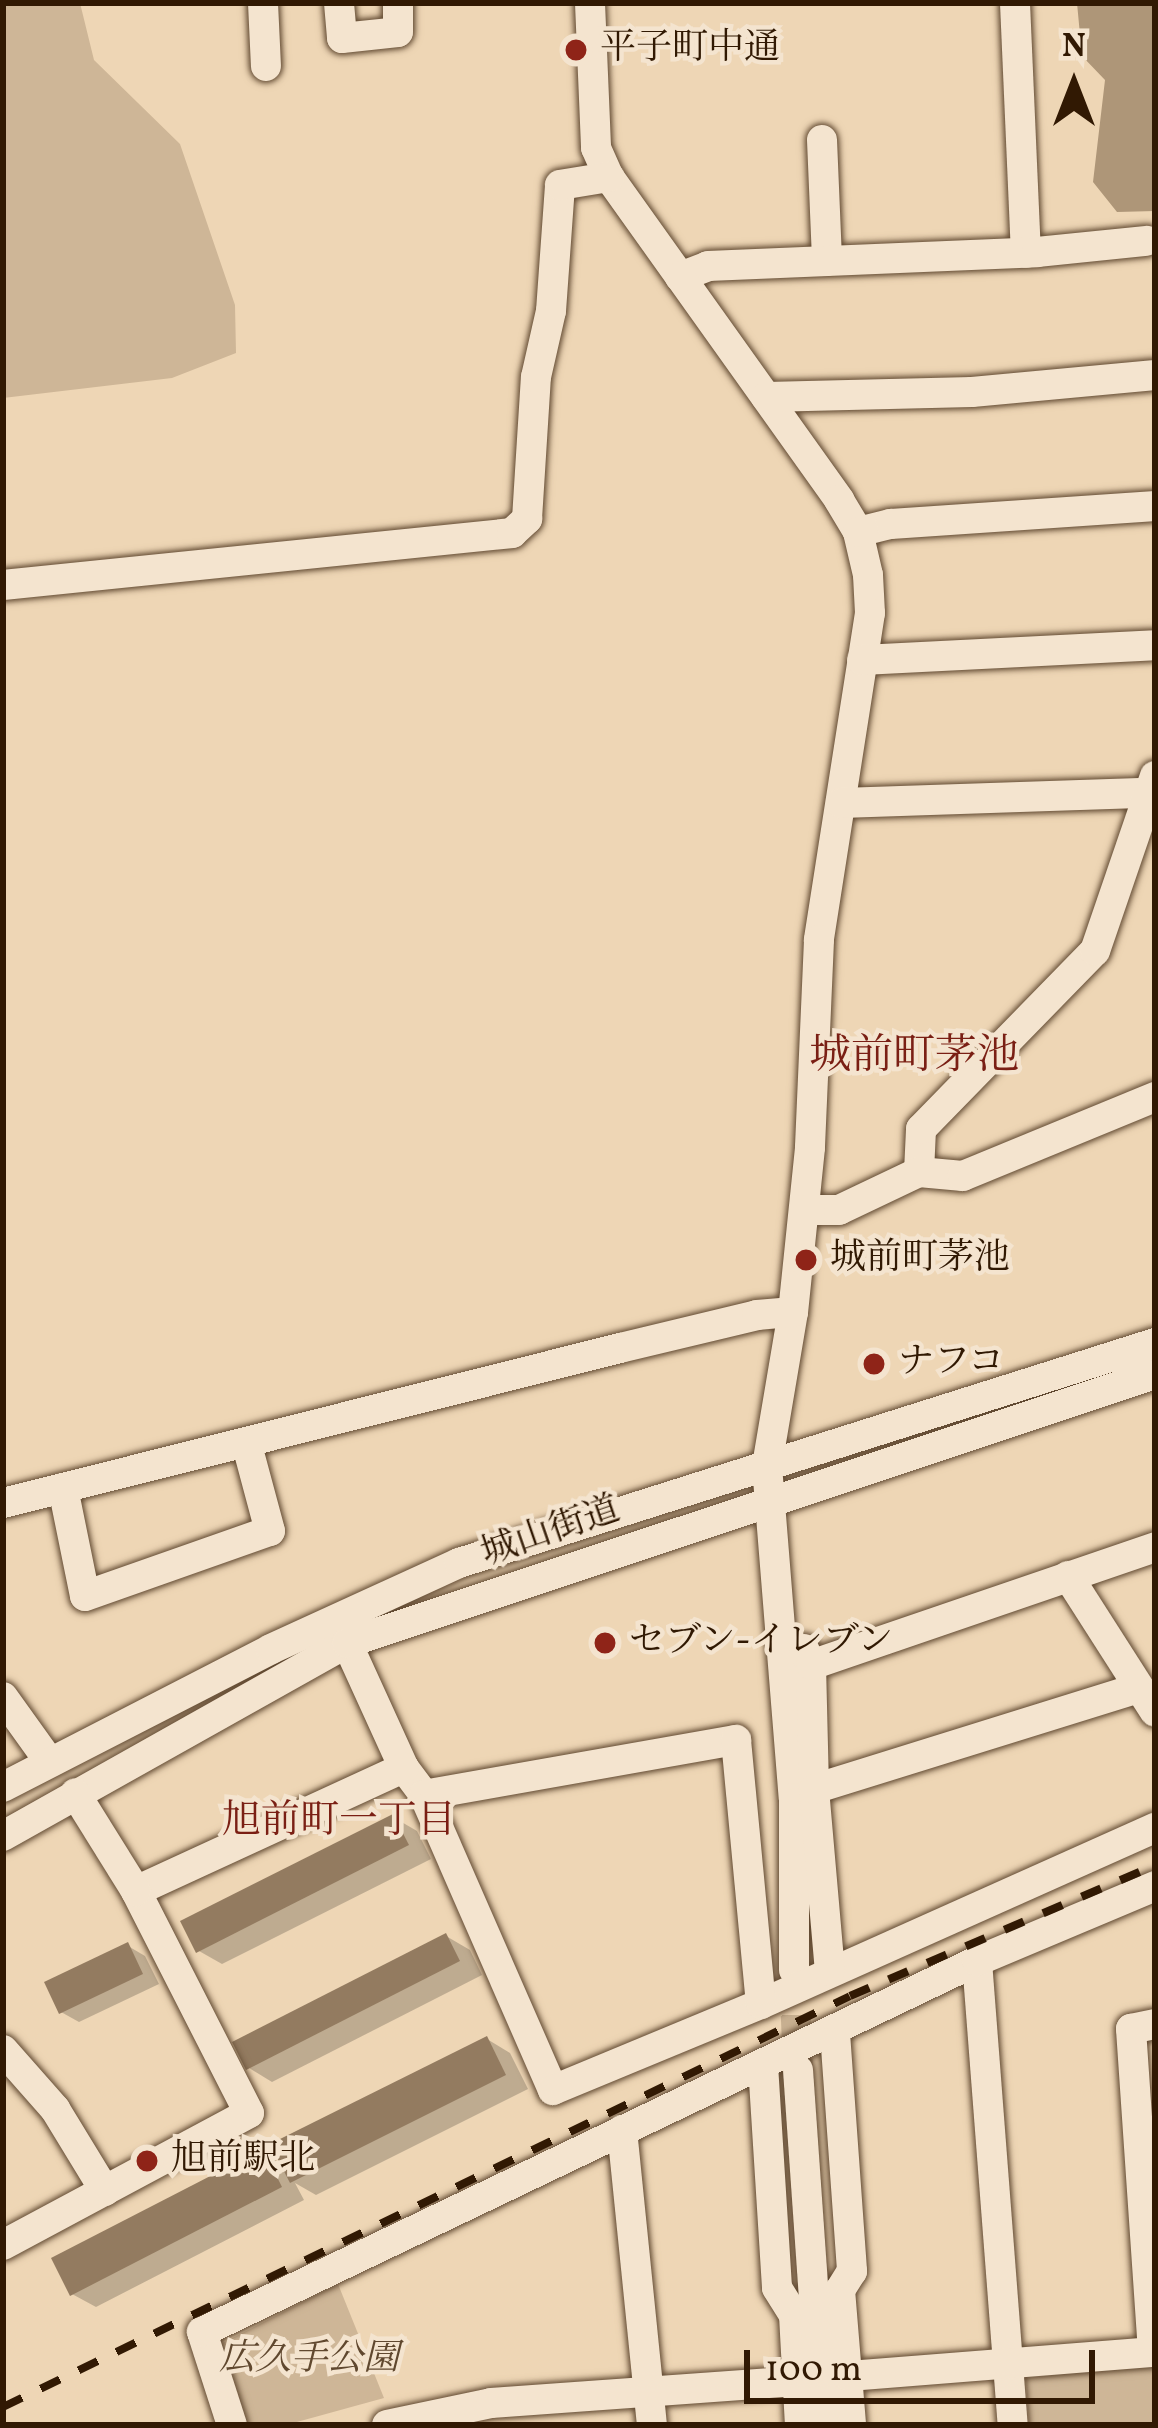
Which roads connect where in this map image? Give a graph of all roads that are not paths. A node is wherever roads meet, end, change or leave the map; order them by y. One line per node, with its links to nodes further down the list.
1 (263, 3): 6 (street)
2 (339, 3): 3 (street)
3 (398, 3)
4 (590, 3): 8 (street)
5 (1015, 3): 10 (street)
6 (266, 66)
7 (822, 140): 11 (street)
8 (609, 177): 12 (street); 17 (street)
9 (1146, 241): 10 (street)
10 (1027, 253): 11 (street)
11 (827, 261): 12 (street)
12 (680, 277): 14 (street)
13 (1155, 375): 14 (street)
14 (766, 398): 16 (street)
15 (1155, 506): 16 (street)
16 (858, 532): 19 (street)
17 (3, 585)
18 (1155, 645): 19 (street)
19 (862, 660): 21 (street)
20 (1151, 784): 21 (street); 23 (street)
21 (841, 803): 24 (street)
22 (1155, 1097): 23 (street)
23 (919, 1172): 24 (street)
24 (804, 1210): 25 (street)
25 (793, 1312): 28 (street); 29 (street)
26 (1155, 1343): 29 (street, 城山街道)
27 (1155, 1374): 31 (street, 城山街道)
28 (248, 1445): 30 (street); 30 (street)
29 (767, 1466): 31 (street); 40 (street, 城山街道)
30 (63, 1488): 32 (street)
31 (771, 1501): 35 (street); 36 (street, 城山街道)
32 (3, 1503)
33 (1155, 1547): 34 (street)
34 (1068, 1576): 37 (street); 39 (street)
35 (783, 1621): 37 (street); 51 (street)
36 (347, 1643): 41 (street); 44 (street, 城山街道)
37 (811, 1665): 43 (street)
38 (3, 1697): 40 (street)
39 (1145, 1700): 43 (street)
40 (49, 1761): 42 (street, 城山街道)
41 (404, 1768): 45 (street); 49 (street)
42 (3, 1787)
43 (814, 1790): 52 (street)
44 (75, 1792): 47 (street, 城山街道); 49 (street)
45 (424, 1795): 53 (street); 53 (street)
46 (1155, 1828): 52 (street)
47 (3, 1836)
48 (1155, 1886): 50 (street)
49 (136, 1892): 61 (street)
50 (977, 1961): 55 (street); 65 (street)
51 (794, 1970)
52 (830, 1971): 53 (street)
53 (761, 2005)
54 (1155, 2024): 60 (street)
55 (835, 2033): 57 (street); 66 (street)
56 (3, 2050): 61 (street)
57 (763, 2065): 59 (street); 67 (street)
58 (798, 2070): 74 (street)
59 (622, 2130): 68 (street); 70 (street)
60 (1148, 2135): 63 (street)
61 (105, 2192): 62 (street)
62 (3, 2245)
63 (1152, 2263): 64 (street)
64 (1154, 2352): 65 (street)
65 (1010, 2362): 66 (street); 76 (street)
66 (848, 2376): 75 (street)
67 (796, 2380): 68 (street); 73 (street)
68 (649, 2389): 69 (street); 72 (street)
69 (493, 2414): 71 (street)
70 (232, 2425)
71 (387, 2425)
72 (652, 2425)
73 (800, 2425)
74 (823, 2425)
75 (851, 2425)
76 (1013, 2425)

